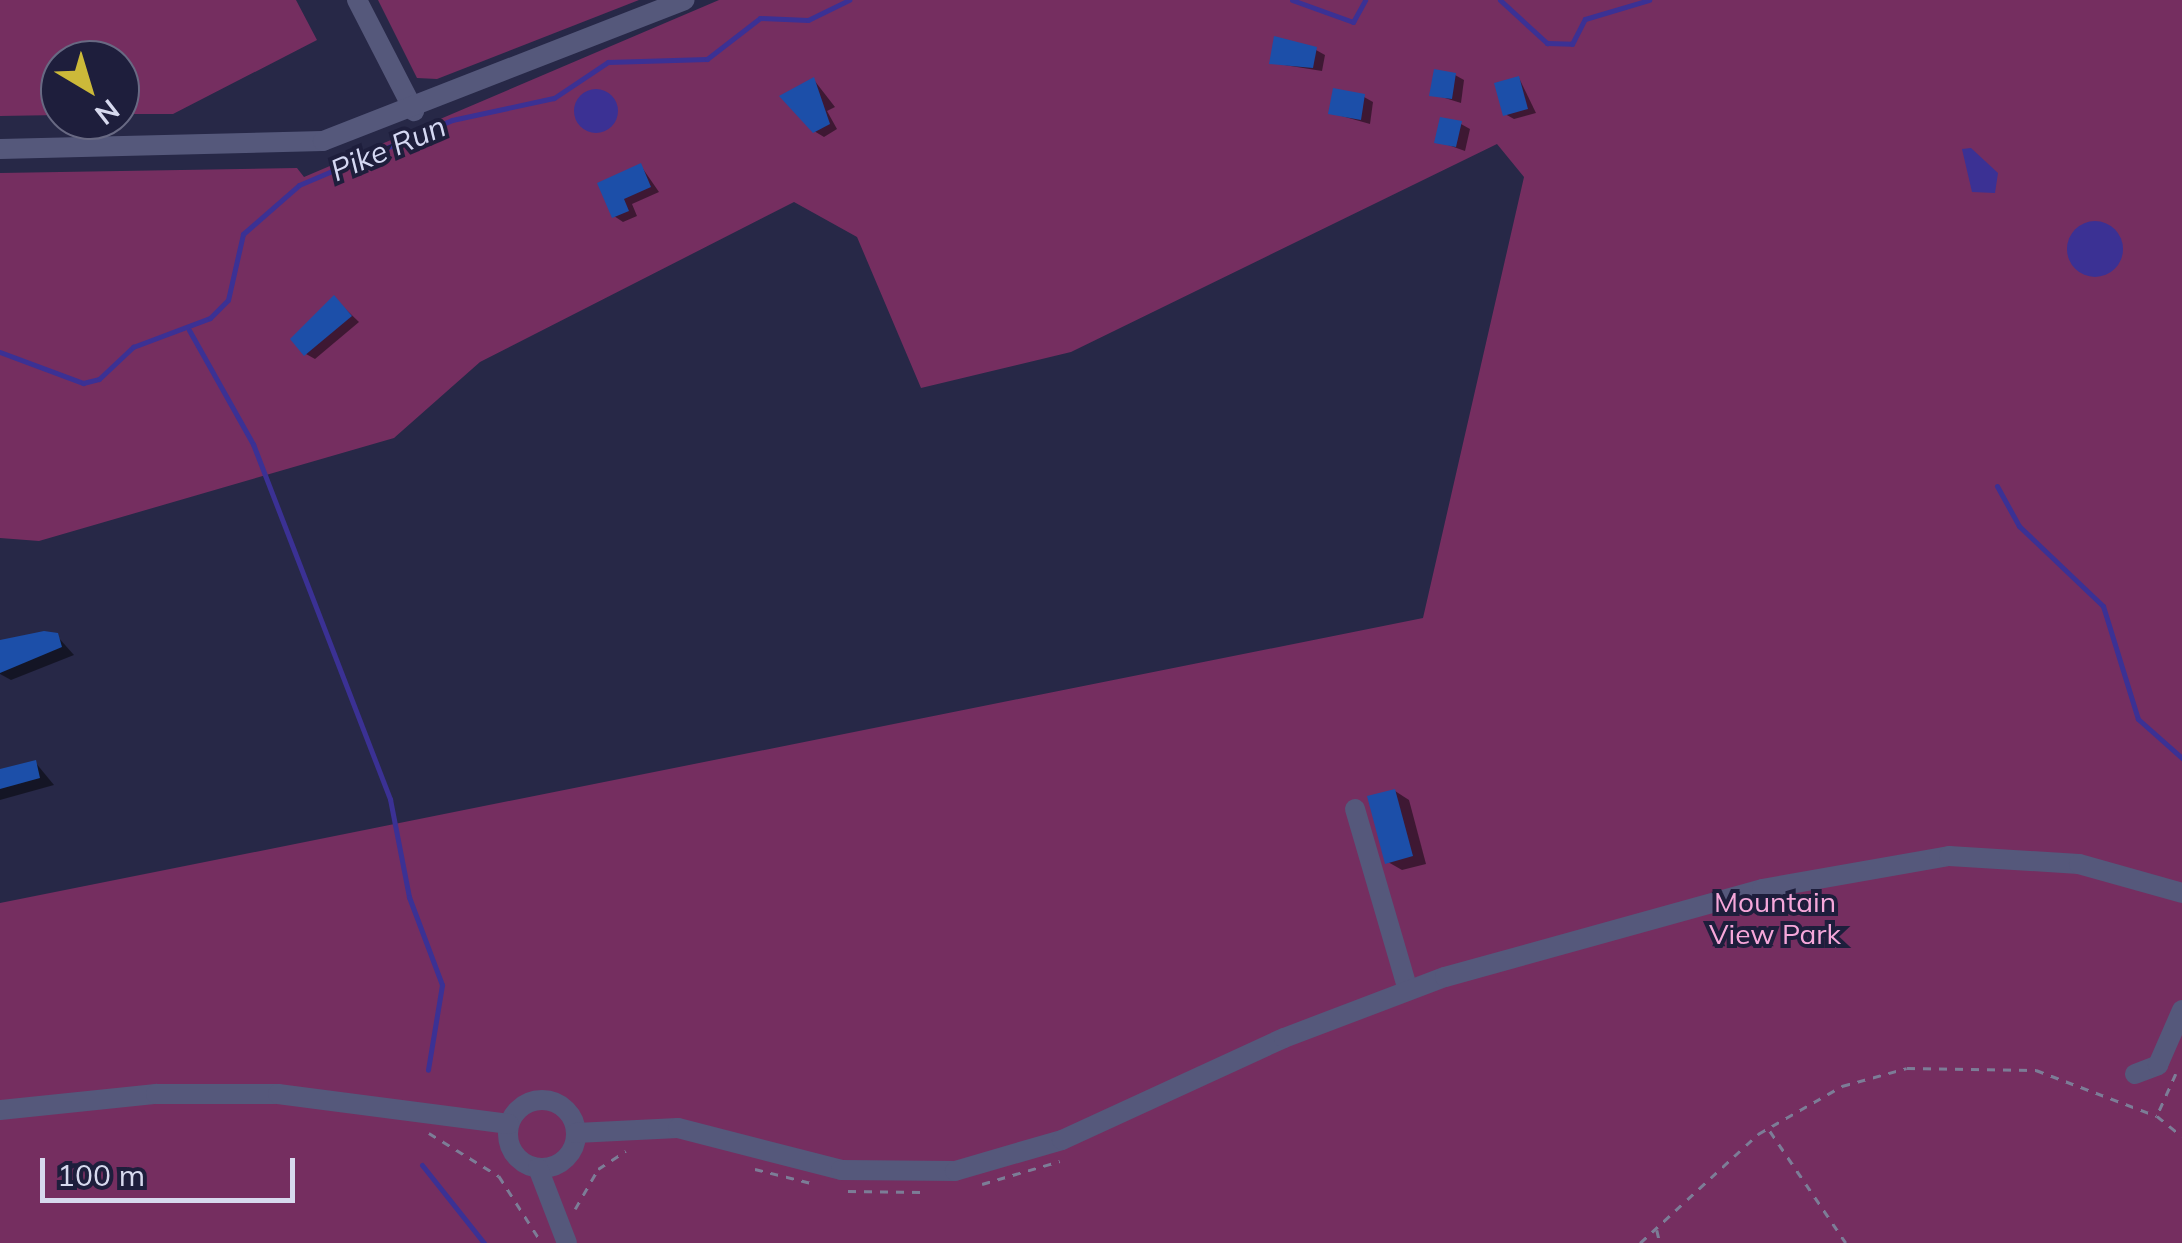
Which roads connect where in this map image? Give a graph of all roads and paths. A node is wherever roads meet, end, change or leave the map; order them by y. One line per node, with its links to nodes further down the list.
1 (357, 0): 3 (street)
2 (685, 0): 3 (street)
3 (414, 111): 4 (street)
4 (0, 149)
5 (1355, 809): 7 (street)
6 (2182, 893): 7 (street)
7 (1408, 990): 16 (street)
8 (2182, 1010): 10 (street)
9 (2182, 1060): 12 (path)
10 (2135, 1074)
11 (0, 1110): 13 (street)
12 (2157, 1116): 15 (path); 17 (path)
13 (509, 1124): 16 (street); 21 (street)
14 (415, 1130): 25 (path)
15 (1770, 1130): 24 (path); 29 (path)
16 (576, 1133): 19 (street)
17 (2182, 1136)
18 (645, 1146): 23 (path)
19 (564, 1160): 21 (street); 23 (street)
20 (736, 1163): 22 (path)
21 (538, 1168): 23 (street)
22 (921, 1192)
23 (565, 1211): 26 (street)
24 (1657, 1230): 27 (path); 28 (path)
25 (542, 1243)
26 (566, 1243)
27 (1640, 1243)
28 (1660, 1243)
29 (1846, 1243)

